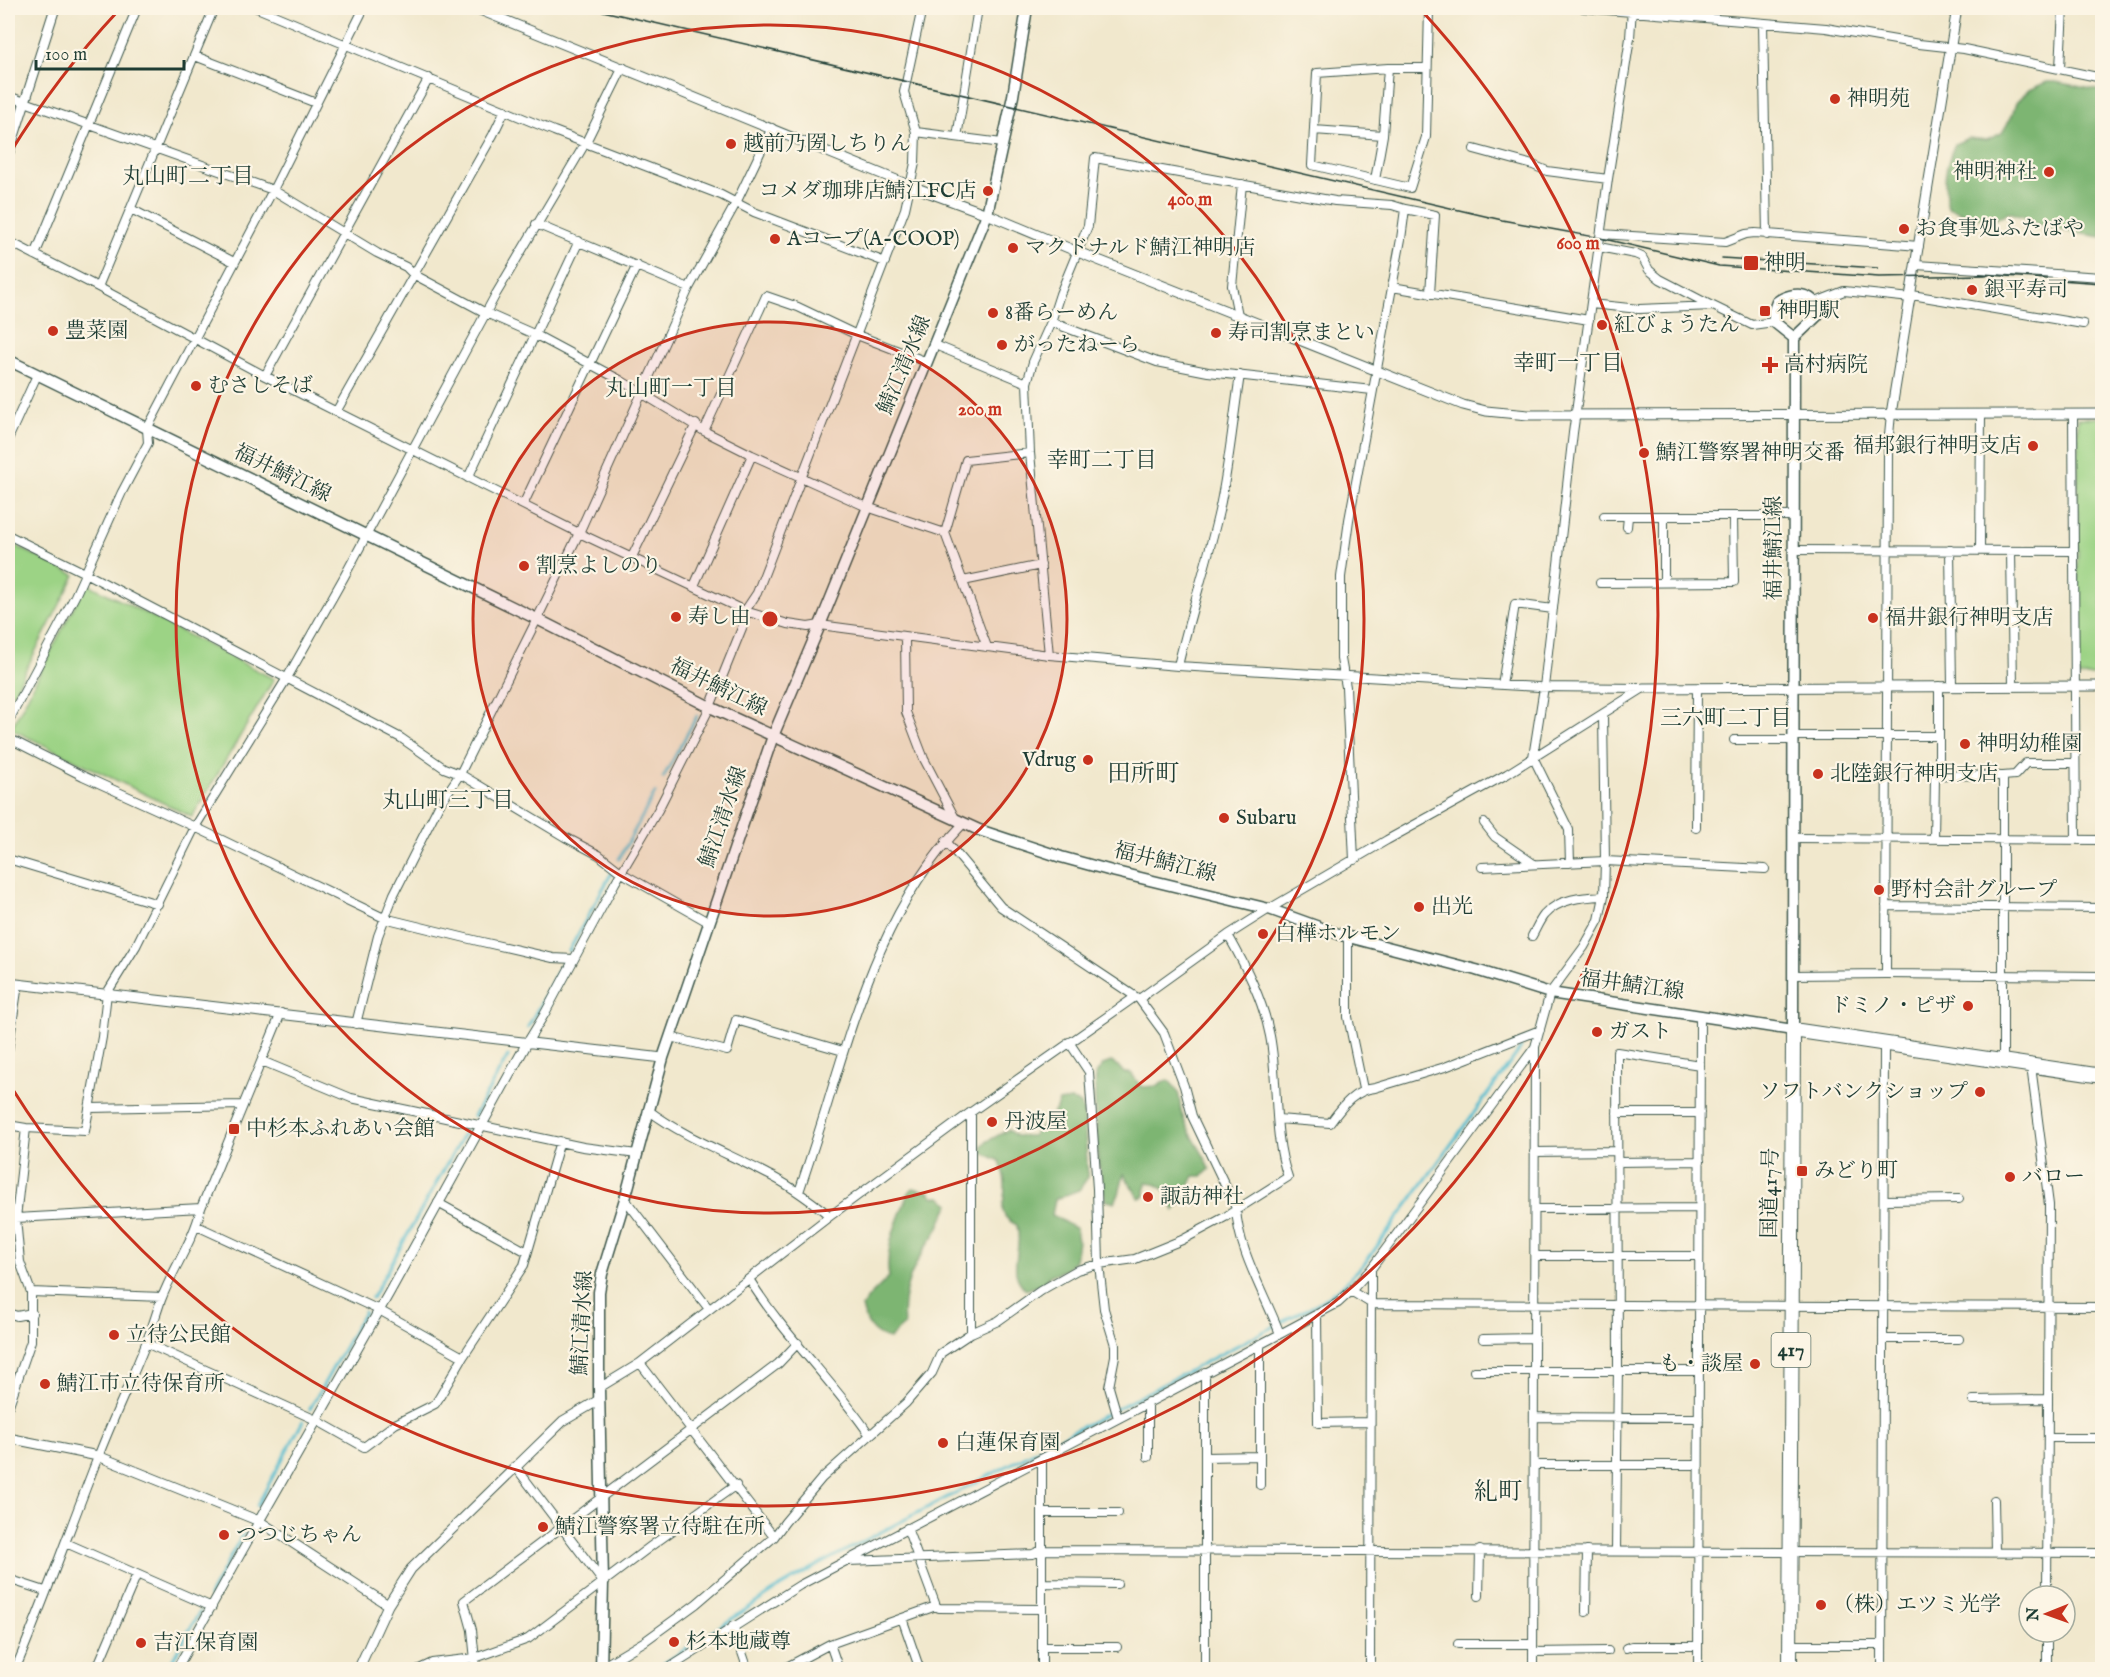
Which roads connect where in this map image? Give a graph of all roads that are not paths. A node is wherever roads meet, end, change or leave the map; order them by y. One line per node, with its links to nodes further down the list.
1 (55, 8): 28 (street)
2 (137, 8): 31 (street)
3 (214, 8): 20 (street)
4 (257, 8): 18 (street)
5 (364, 8): 18 (street)
6 (475, 8): 21 (street)
7 (922, 8): 34 (street)
8 (978, 8): 36 (street)
9 (1027, 8): 38 (main road, 鯖江清水線)
10 (1428, 8): 23 (street)
11 (1583, 8): 15 (street)
12 (1704, 8): 16 (street)
13 (1957, 8): 19 (street)
14 (2063, 8): 24 (street)
15 (1632, 10): 16 (street); 42 (street)
16 (1704, 18): 17 (street)
17 (1763, 23): 19 (street); 54 (street)
18 (347, 43): 25 (street); 29 (street)
19 (1950, 48): 24 (street); 57 (street)
20 (195, 56): 29 (street); 39 (street)
21 (622, 67): 32 (street); 37 (street)
22 (1388, 68): 23 (street); 33 (street); 35 (street)
23 (1427, 68): 43 (street)
24 (2060, 68): 26 (street)
25 (429, 78): 30 (street); 52 (street)
26 (2103, 78)
27 (8, 96): 28 (street)
28 (24, 102): 31 (street); 41 (street)
29 (316, 103): 46 (street)
30 (505, 110): 37 (street); 65 (street)
31 (89, 124): 39 (street); 60 (street)
32 (772, 128): 45 (street); 47 (street)
33 (1314, 130): 35 (street); 43 (street)
34 (916, 132): 36 (street); 45 (street)
35 (1383, 135): 43 (street)
36 (957, 137): 38 (street)
37 (586, 142): 47 (street); 51 (street)
38 (1002, 143): 50 (main road, 鯖江清水線)
39 (156, 148): 46 (street); 49 (street)
40 (1474, 149): 42 (street)
41 (8, 155)
42 (1608, 179): 53 (street)
43 (1375, 180)
44 (1242, 184): 48 (street); 59 (street); 76 (street)
45 (911, 186): 50 (street); 62 (street)
46 (273, 190): 52 (street); 61 (street)
47 (736, 203): 62 (street); 69 (street)
48 (1405, 209): 68 (street); 70 (street)
49 (131, 210): 61 (street); 67 (street)
50 (987, 214): 59 (street); 85 (main road, 鯖江清水線)
51 (536, 224): 56 (street); 75 (street)
52 (344, 232): 65 (street); 92 (street)
53 (1601, 234): 54 (street); 58 (street)
54 (1767, 235): 57 (street)
55 (8, 241): 60 (street)
56 (579, 241): 63 (street); 81 (street)
57 (1919, 246): 64 (street)
58 (1599, 247): 73 (street); 74 (street)
59 (1078, 252): 76 (street); 78 (street)
60 (35, 255): 67 (street)
61 (234, 262): 83 (street)
62 (885, 262): 82 (street)
63 (638, 265): 69 (street); 88 (street)
64 (1916, 265): 66 (street); 71 (street)
65 (413, 274): 75 (street); 96 (street)
66 (2103, 277)
67 (98, 286): 83 (street)
68 (1392, 287): 70 (street); 89 (street)
69 (689, 288): 95 (street)
70 (1430, 294): 77 (street)
71 (1911, 297): 72 (street); 80 (street); 99 (street)
72 (1815, 302): 79 (main road); 84 (main road)
73 (1591, 304): 74 (street); 77 (street)
74 (1713, 306): 79 (street)
75 (486, 313): 81 (street); 107 (street)
76 (1238, 315): 89 (street)
77 (1589, 320): 97 (street)
78 (1051, 322): 91 (street); 93 (street)
79 (1774, 322): 84 (main road)
80 (2083, 324)
81 (536, 334): 88 (street); 110 (street)
82 (857, 335): 87 (street); 105 (street); 111 (street)
83 (195, 338): 92 (street); 104 (street)
84 (1794, 338): 98 (main road, 福井鯖江線)
85 (935, 345): 87 (main road, 鯖江清水線); 93 (street)
86 (8, 360): 90 (main road, 福井鯖江線)
87 (927, 362): 113 (main road, 鯖江清水線)
88 (591, 364): 95 (street); 112 (street)
89 (1376, 370): 94 (street); 97 (street)
90 (37, 375): 104 (main road, 福井鯖江線); 106 (street)
91 (1240, 375): 94 (street); 144 (street)
92 (265, 376): 96 (street)
93 (1028, 383): 108 (street)
94 (1372, 390): 145 (street)
95 (640, 393): 103 (street); 120 (street)
96 (336, 412): 107 (street)
97 (1576, 414): 98 (street); 137 (street)
98 (1793, 414): 99 (street); 117 (main road, 福井鯖江線)
99 (1891, 414): 101 (street); 124 (street)
100 (2103, 414): 102 (street)
101 (1981, 415): 102 (street); 127 (street)
102 (2073, 415): 129 (street)
103 (696, 424): 105 (street); 130 (street)
104 (147, 429): 123 (main road, 福井鯖江線); 132 (street)
105 (704, 430): 109 (street)
106 (8, 439)
107 (412, 449): 110 (street); 123 (street)
108 (1030, 453): 121 (street); 131 (street)
109 (752, 455): 111 (street); 136 (street)
110 (468, 478): 112 (street)
111 (801, 478): 113 (street); 138 (street)
112 (524, 506): 120 (street)
113 (867, 507): 121 (street); 140 (main road, 鯖江清水線)
114 (1604, 516): 118 (street)
115 (1664, 516): 116 (street); 118 (street); 134 (street)
116 (1733, 516): 117 (street); 134 (street)
117 (1793, 516): 125 (main road, 福井鯖江線)
118 (1628, 517): 119 (street)
119 (1627, 527)
120 (579, 533): 130 (street); 139 (street)
121 (945, 533): 133 (street)
122 (8, 535): 132 (street)
123 (365, 536): 139 (main road, 福井鯖江線); 146 (street)
124 (1888, 549): 125 (street); 126 (street); 148 (street)
125 (1794, 550): 155 (main road, 福井鯖江線)
126 (1950, 550): 127 (street); 150 (street)
127 (1980, 550): 128 (street)
128 (2011, 551): 129 (street); 151 (street)
129 (2073, 551): 152 (street)
130 (632, 557): 136 (street)
131 (1041, 565): 133 (street); 143 (street)
132 (85, 573): 146 (street); 160 (street)
133 (963, 581): 142 (street)
134 (1664, 582): 135 (street)
135 (1600, 583)
136 (694, 586): 138 (street)
137 (1552, 609): 147 (street); 154 (street)
138 (745, 611): 140 (street); 158 (street)
139 (537, 619): 158 (main road, 福井鯖江線); 169 (street)
140 (820, 626): 141 (street); 161 (main road, 鯖江清水線)
141 (905, 638): 142 (street); 172 (street)
142 (987, 647): 143 (street)
143 (1050, 655): 144 (street)
144 (1178, 666): 145 (street)
145 (1344, 675): 147 (street); 184 (street)
146 (287, 678): 169 (street); 174 (street)
147 (1502, 685): 154 (street)
148 (1887, 686): 149 (street); 155 (street); 162 (street)
149 (1939, 686): 150 (street); 163 (street)
150 (1952, 686): 151 (street)
151 (2013, 686): 152 (street)
152 (2074, 686): 153 (street); 168 (street)
153 (2103, 686)
154 (1544, 687): 156 (street); 167 (street)
155 (1794, 687): 157 (street); 165 (main road, 福井鯖江線)
156 (1643, 688): 157 (street); 159 (street)
157 (1696, 688): 175 (street)
158 (710, 707): 161 (main road, 福井鯖江線); 190 (street)
159 (1603, 715): 167 (street); 185 (street)
160 (8, 722)
161 (773, 736): 172 (main road, 福井鯖江線); 198 (main road, 鯖江清水線)
162 (1888, 736): 163 (street); 165 (street); 178 (street)
163 (1939, 736): 170 (street)
164 (8, 738): 174 (street)
165 (1794, 738): 166 (street); 176 (main road, 福井鯖江線)
166 (1734, 740)
167 (1533, 757): 184 (street); 186 (street)
168 (2075, 763): 171 (street); 180 (street)
169 (460, 774): 190 (street); 197 (street)
170 (1939, 774): 171 (street); 179 (street)
171 (2003, 776): 177 (street)
172 (960, 823): 182 (street); 196 (main road, 福井鯖江線)
173 (1484, 823): 187 (street)
174 (195, 827): 192 (street); 197 (street)
175 (1696, 828)
176 (1794, 838): 178 (street); 204 (main road, 福井鯖江線)
177 (2003, 838): 179 (street); 180 (street); 194 (street)
178 (1886, 839): 179 (street); 193 (street)
179 (1934, 839)
180 (2076, 840): 181 (street)
181 (2103, 840)
182 (946, 841): 211 (street); 223 (street)
183 (8, 859): 192 (street)
184 (1354, 860): 196 (street)
185 (1605, 861): 186 (street); 189 (street); 191 (street)
186 (1570, 863): 187 (street)
187 (1534, 864): 188 (street)
188 (1482, 867)
189 (1765, 869)
190 (622, 873): 198 (street); 202 (street)
191 (1604, 896): 201 (street); 210 (street)
192 (158, 904): 209 (street)
193 (1886, 906): 194 (street); 203 (street)
194 (2002, 907): 195 (street); 205 (street)
195 (2103, 908)
196 (1269, 909): 199 (street); 200 (main road, 福井鯖江線)
197 (384, 918): 202 (street); 214 (street)
198 (708, 922): 217 (main road, 鯖江清水線)
199 (1228, 935): 211 (street); 237 (street)
200 (1348, 936): 210 (main road, 福井鯖江線); 230 (street)
201 (1532, 936)
202 (573, 959): 218 (street)
203 (1886, 974): 204 (street); 205 (street)
204 (1794, 975): 216 (main road, 福井鯖江線)
205 (2004, 975): 206 (street); 226 (street)
206 (2103, 976)
207 (8, 983): 208 (street)
208 (18, 984): 209 (street); 222 (street)
209 (107, 993): 212 (street); 232 (street)
210 (1550, 993): 213 (main road, 福井鯖江線); 215 (street)
211 (1137, 998): 219 (street); 253 (street)
212 (281, 1014): 214 (street); 225 (street)
213 (1700, 1015): 216 (main road, 福井鯖江線); 227 (street)
214 (356, 1024): 218 (street)
215 (1540, 1030): 221 (street); 230 (street)
216 (1793, 1030): 220 (highway); 274 (highway, 国道417号 / 417)
217 (670, 1037): 223 (street); 224 (main road, 鯖江清水線)
218 (527, 1042): 224 (street); 239 (street)
219 (1069, 1042): 234 (street); 264 (street)
220 (1884, 1042): 226 (highway); 249 (street)
221 (1535, 1047): 242 (street); 265 (street)
222 (8, 1051)
223 (843, 1051): 247 (street)
224 (663, 1058): 233 (main road, 鯖江清水線)
225 (261, 1061): 231 (street); 239 (street)
226 (2002, 1061): 228 (highway)
227 (1700, 1065): 235 (street); 236 (street)
228 (2031, 1066): 229 (highway); 276 (street)
229 (2103, 1076)
230 (1363, 1089): 237 (street)
231 (243, 1105): 232 (street); 252 (street)
232 (90, 1108): 240 (street)
233 (648, 1110): 244 (main road, 鯖江清水線); 247 (street)
234 (971, 1112): 257 (street); 284 (street)
235 (1617, 1113): 236 (street); 243 (street)
236 (1700, 1113): 245 (street)
237 (1278, 1119): 253 (street)
238 (8, 1125): 240 (street)
239 (480, 1126): 241 (street); 251 (street)
240 (26, 1128): 258 (street)
241 (560, 1141): 244 (street); 260 (street)
242 (1534, 1152): 243 (street); 256 (street)
243 (1617, 1152): 246 (street)
244 (637, 1154): 248 (main road, 鯖江清水線)
245 (1700, 1161): 246 (street); 255 (street)
246 (1617, 1162): 254 (street)
247 (799, 1192): 257 (street)
248 (625, 1199): 278 (street); 299 (main road, 鯖江清水線)
249 (1884, 1200): 250 (street); 275 (street)
250 (1959, 1200)
251 (438, 1203): 260 (street); 279 (street)
252 (201, 1208): 258 (street); 259 (street)
253 (1236, 1208): 264 (street); 283 (street)
254 (1617, 1208): 255 (street); 256 (street); 262 (street)
255 (1699, 1208): 263 (street)
256 (1534, 1209): 261 (street)
257 (830, 1216): 266 (street)
258 (16, 1218): 267 (street)
259 (197, 1226): 269 (street); 279 (street)
260 (527, 1252): 292 (street)
261 (1535, 1256): 262 (street); 271 (street)
262 (1617, 1256): 263 (street); 272 (street)
263 (1699, 1256): 273 (street)
264 (1099, 1264): 284 (street); 305 (street)
265 (1371, 1269): 268 (street); 270 (street)
266 (749, 1279): 278 (street); 290 (street)
267 (30, 1292): 269 (street); 281 (street)
268 (1351, 1292): 270 (street); 282 (street)
269 (162, 1297): 289 (street)
270 (1372, 1304): 271 (street); 310 (street)
271 (1535, 1304): 272 (street); 285 (street)
272 (1618, 1305): 273 (street); 296 (street)
273 (1699, 1305): 274 (street); 297 (street)
274 (1791, 1305): 275 (street); 344 (highway, 国道417号 / 417)
275 (1883, 1306): 276 (street); 287 (street)
276 (2049, 1307): 277 (street); 300 (street)
277 (2103, 1307)
278 (709, 1309): 293 (street)
279 (379, 1310): 292 (street); 309 (street)
280 (8, 1313): 281 (street)
281 (32, 1313): 304 (street)
282 (1317, 1314): 283 (street); 310 (street)
283 (1278, 1328): 291 (street)
284 (971, 1333): 312 (street)
285 (1535, 1338): 286 (street); 295 (street)
286 (1483, 1339)
287 (1883, 1339): 288 (street); 345 (street)
288 (1959, 1339)
289 (146, 1343): 309 (street); 316 (street)
290 (798, 1343): 311 (street); 312 (street)
291 (1260, 1344): 298 (street); 317 (street)
292 (463, 1357): 309 (street)
293 (640, 1363): 299 (street); 311 (street)
294 (1474, 1371): 295 (street)
295 (1534, 1371): 296 (street); 306 (street)
296 (1617, 1371): 297 (street); 307 (street)
297 (1699, 1371): 308 (street)
298 (1205, 1372): 303 (street); 319 (street)
299 (599, 1388): 301 (main road, 鯖江清水線)
300 (2048, 1399): 302 (street); 314 (street)
301 (599, 1400): 324 (street); 327 (main road, 鯖江清水線)
302 (1973, 1400)
303 (1148, 1402): 305 (street); 318 (street)
304 (8, 1408)
305 (1116, 1412): 320 (street)
306 (1534, 1417): 307 (street); 321 (street)
307 (1617, 1418): 308 (street); 322 (street)
308 (1699, 1418): 323 (street)
309 (316, 1420): 331 (street)
310 (1369, 1422): 338 (street)
311 (692, 1428): 325 (street); 327 (street)
312 (869, 1434): 334 (street)
313 (8, 1438): 316 (street)
314 (2048, 1438): 315 (street); 348 (street)
315 (2103, 1438)
316 (98, 1456): 331 (street); 335 (street)
317 (1260, 1456): 319 (street); 326 (street)
318 (1148, 1457)
319 (1205, 1457): 337 (street)
320 (1042, 1459): 329 (street); 333 (street)
321 (1534, 1465): 322 (street); 341 (street)
322 (1617, 1465): 323 (street); 343 (street)
323 (1698, 1465): 340 (street)
324 (515, 1466): 332 (street); 359 (street)
325 (736, 1485): 334 (street); 353 (street)
326 (1260, 1485)
327 (602, 1497): 332 (street); 353 (main road, 鯖江清水線)
328 (1994, 1500): 346 (street)
329 (1042, 1513): 330 (street); 336 (street)
330 (1118, 1513)
331 (259, 1521): 359 (street); 361 (street)
332 (561, 1527): 353 (street); 377 (street)
333 (908, 1528): 349 (street); 350 (street)
334 (774, 1537): 379 (street)
335 (66, 1543): 351 (street); 357 (street)
336 (1042, 1550): 337 (street); 349 (street); 354 (street)
337 (1205, 1550): 338 (street); 392 (street)
338 (1370, 1550): 339 (street); 393 (street)
339 (1480, 1550): 341 (street); 358 (street)
340 (1698, 1550): 343 (street); 344 (street); 371 (street)
341 (1534, 1551): 342 (street); 374 (street)
342 (1587, 1551): 343 (street); 363 (street)
343 (1616, 1551)
344 (1791, 1551): 345 (street); 369 (highway, 国道417号 / 417)
345 (1883, 1552): 346 (street); 370 (street)
346 (1995, 1552): 348 (street)
347 (2103, 1552): 348 (street)
348 (2047, 1553): 356 (street)
349 (918, 1558): 350 (street); 360 (street)
350 (844, 1561): 365 (street)
351 (137, 1574): 361 (street); 381 (street)
352 (8, 1579): 357 (street)
353 (603, 1582): 377 (street); 379 (main road, 鯖江清水線)
354 (1042, 1583): 355 (street); 362 (street)
355 (1117, 1584)
356 (2047, 1584)
357 (45, 1591): 380 (street)
358 (1479, 1596)
359 (388, 1605): 383 (street)
360 (936, 1606): 362 (street); 364 (street)
361 (212, 1607): 382 (street)
362 (1042, 1609): 372 (street)
363 (1586, 1612)
364 (902, 1618): 366 (street); 390 (street)
365 (733, 1626): 386 (street); 387 (street)
366 (830, 1644): 378 (street); 389 (street)
367 (1458, 1644): 374 (street)
368 (2047, 1644): 398 (street)
369 (1790, 1645): 370 (street); 396 (highway, 国道417号 / 417)
370 (1882, 1645): 397 (street)
371 (1698, 1646): 375 (street); 395 (street)
372 (1042, 1647): 373 (street); 391 (street)
373 (1117, 1647)
374 (1533, 1648): 376 (street); 394 (street)
375 (1626, 1648)
376 (1608, 1651)
377 (475, 1658): 384 (street); 385 (street)
378 (796, 1666): 388 (street)
379 (600, 1669)
380 (15, 1670)
381 (96, 1670)
382 (176, 1670)
383 (358, 1670)
384 (417, 1670)
385 (476, 1670)
386 (666, 1670)
387 (748, 1670)
388 (782, 1670)
389 (839, 1670)
390 (920, 1670)
391 (1042, 1670)
392 (1205, 1670)
393 (1370, 1670)
394 (1533, 1670)
395 (1698, 1670)
396 (1790, 1670)
397 (1882, 1670)
398 (2047, 1670)

